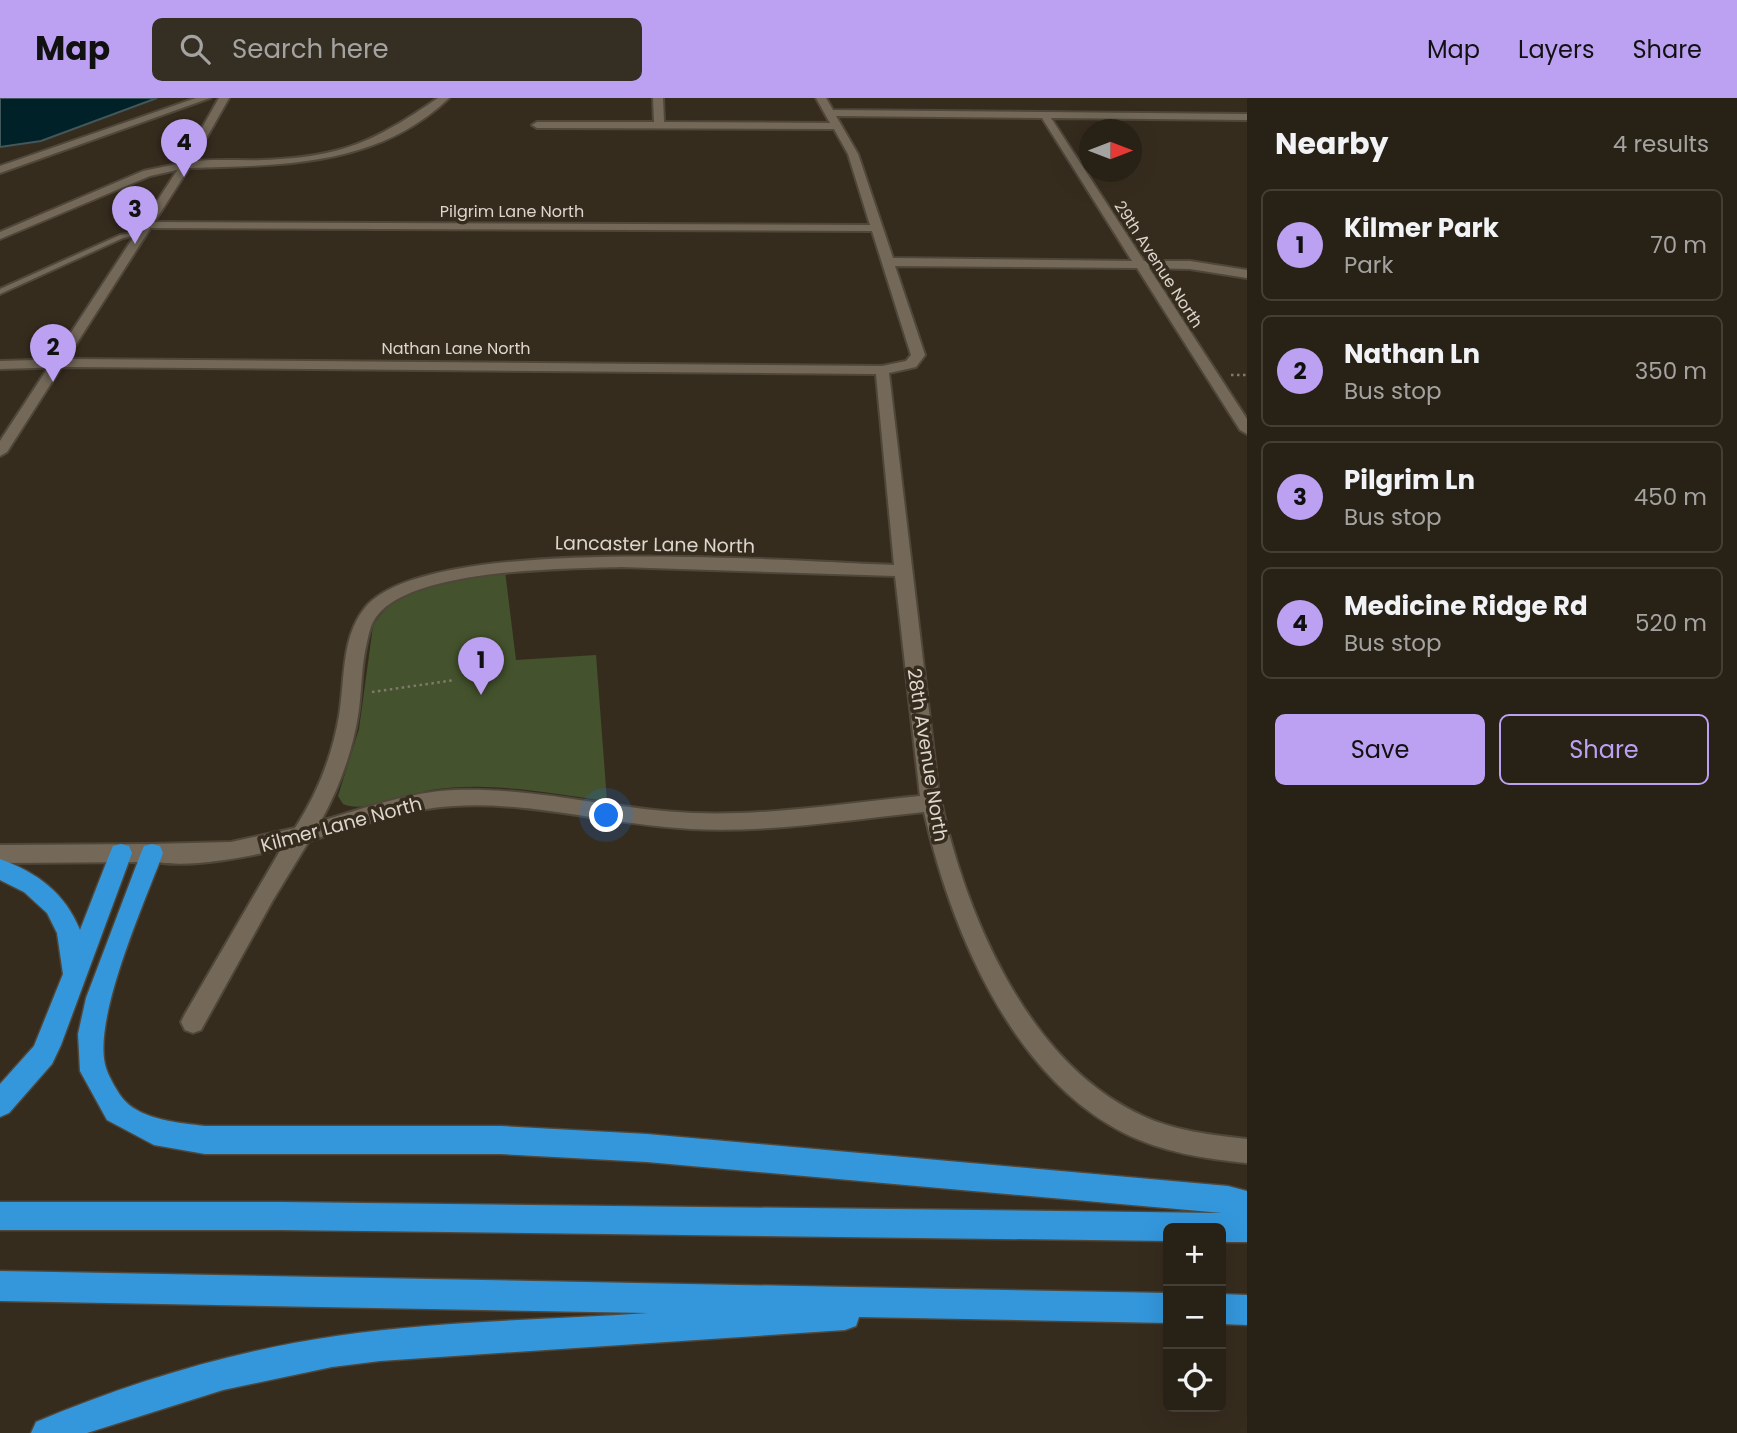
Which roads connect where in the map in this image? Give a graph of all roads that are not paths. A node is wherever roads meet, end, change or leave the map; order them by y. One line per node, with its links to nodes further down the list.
1 (205, 98): 13 (street)
2 (224, 98): 12 (street)
3 (444, 98): 12 (street)
4 (658, 98): 10 (street)
5 (821, 98): 6 (street)
6 (828, 113): 7 (street); 11 (street)
7 (1044, 114): 8 (street); 18 (street, 29th Avenue North)
8 (1246, 118)
9 (537, 125): 10 (street)
10 (659, 125): 11 (street)
11 (836, 125): 14 (street)
12 (186, 165): 15 (street); 16 (street)
13 (0, 170)
14 (877, 228): 15 (street, Pilgrim Lane North); 17 (street)
15 (143, 229): 20 (lane); 22 (street)
16 (0, 236)
17 (889, 262): 18 (street); 23 (street, Nathan Lane North)
18 (1140, 264): 19 (street); 24 (street, 29th Avenue North)
19 (1247, 274)
20 (0, 292)
21 (0, 365): 22 (street, Nathan Lane North)
22 (56, 365): 23 (street, Nathan Lane North); 25 (street)
23 (882, 370): 26 (street, 28th Avenue North)
24 (1247, 430)
25 (0, 452)
26 (902, 570): 27 (street, 28th Avenue North); 28 (street, Lancaster Lane North)
27 (931, 803): 28 (street, Kilmer Lane North); 36 (street, 28th Avenue North)
28 (303, 835): 30 (street, Kilmer Lane North); 34 (street, Lancaster Lane North)
29 (121, 853): 30 (street, Kilmer Lane North); 31 (street, Kilmer Lane North); 33 (highway)
30 (152, 853): 37 (highway)
31 (0, 854)
32 (0, 869): 33 (highway)
33 (69, 991): 35 (highway)
34 (193, 1022)
35 (0, 1104)
36 (1247, 1151)
37 (1247, 1205)
38 (0, 1216): 39 (highway)
39 (1247, 1228)
40 (0, 1286): 41 (highway)
41 (990, 1305): 42 (highway); 45 (highway)
42 (1163, 1308)
43 (1226, 1309): 44 (highway)
44 (1247, 1310)
45 (47, 1433)

